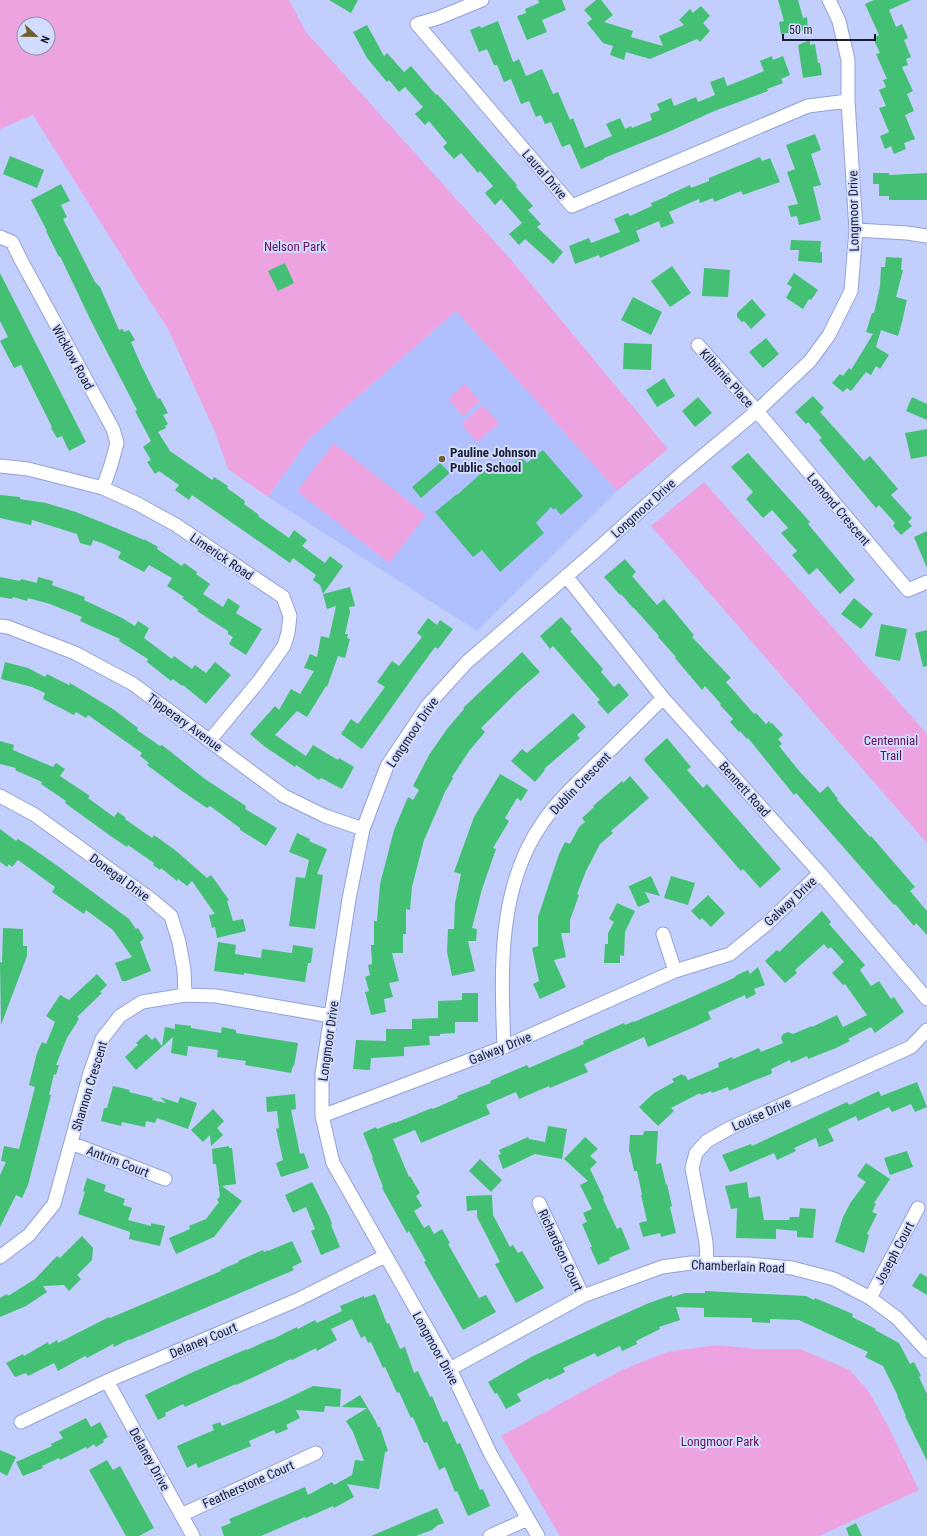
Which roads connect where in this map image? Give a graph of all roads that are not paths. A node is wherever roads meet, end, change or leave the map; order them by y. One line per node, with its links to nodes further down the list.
1 (482, 0): 3 (street, Laural Drive)
2 (830, 0): 3 (street, Longmoor Drive)
3 (848, 101): 4 (street, Longmoor Drive)
4 (856, 230): 5 (street); 8 (street, Longmoor Drive)
5 (927, 236)
6 (0, 237): 10 (street, Wicklow Road)
7 (698, 345): 8 (street, Kilbirnie Place)
8 (757, 411): 11 (street, Longmoor Drive); 12 (street, Lomond Crescent)
9 (0, 466): 10 (street, Limerick Road)
10 (103, 488): 15 (street, Limerick Road)
11 (566, 576): 14 (street, Bennett Road); 17 (street, Longmoor Drive)
12 (927, 582)
13 (0, 626): 15 (street, Tipperary Avenue)
14 (664, 698): 18 (street, Bennett Road); 25 (street, Dublin Crescent)
15 (210, 740): 17 (street, Tipperary Avenue)
16 (0, 796): 21 (street, Donegal Drive)
17 (363, 829): 23 (street, Longmoor Drive)
18 (820, 873): 20 (street, Galway Drive); 22 (street, Bennett Road)
19 (663, 934): 20 (street)
20 (675, 971): 25 (street, Galway Drive)
21 (185, 995): 23 (street, Shannon Crescent); 27 (street, Shannon Crescent)
22 (927, 999)
23 (331, 1016): 26 (street, Longmoor Drive)
24 (927, 1030): 33 (street, Louise Drive)
25 (504, 1047): 26 (street, Galway Drive)
26 (322, 1116): 31 (street, Longmoor Drive)
27 (71, 1142): 28 (street, Antrim Court); 32 (street, Shannon Crescent)
28 (165, 1179)
29 (539, 1204): 34 (street, Richardson Court)
30 (918, 1208): 35 (street, Joseph Court)
31 (385, 1256): 37 (street, Longmoor Drive); 38 (street, Delaney Court)
32 (0, 1257)
33 (707, 1262): 34 (street, Chamberlain Road); 35 (street, Chamberlain Road)
34 (583, 1296): 37 (street, Chamberlain Road)
35 (870, 1298): 36 (street, Chamberlain Road)
36 (927, 1351)
37 (450, 1369): 42 (street, Longmoor Drive)
38 (107, 1381): 39 (street, Delaney Court); 41 (street, Delaney Drive)
39 (21, 1422)
40 (316, 1453): 41 (street, Featherstone Court)
41 (181, 1515): 43 (street, Delaney Drive)
42 (528, 1519): 44 (street); 45 (street, Longmoor Drive)
43 (193, 1536)
44 (490, 1536)
45 (538, 1536)

